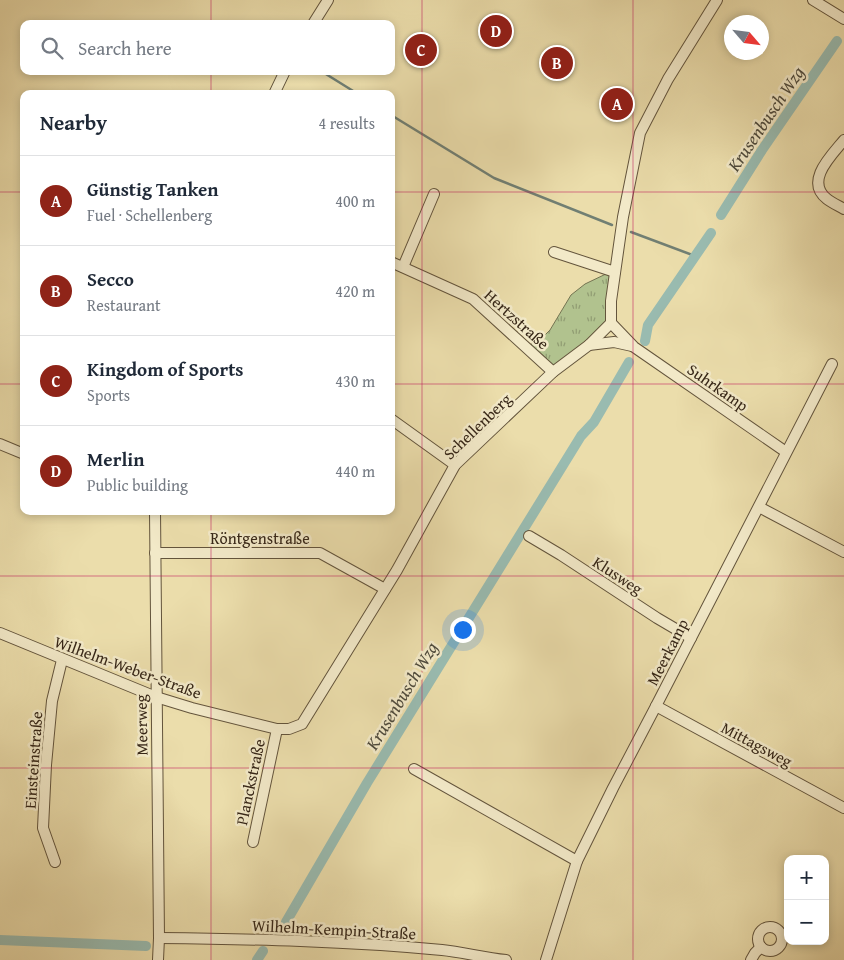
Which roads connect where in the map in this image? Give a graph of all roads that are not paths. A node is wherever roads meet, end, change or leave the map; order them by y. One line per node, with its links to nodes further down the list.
1 (328, 0): 5 (street)
2 (718, 0): 14 (street)
3 (812, 0): 4 (street)
4 (844, 19)
5 (316, 20)
6 (283, 75): 7 (street)
7 (276, 90)
8 (844, 140): 10 (street)
9 (434, 194): 13 (street)
10 (844, 209)
11 (554, 252): 14 (street)
12 (395, 264): 13 (street, Hertzstraße)
13 (403, 267): 19 (street, Hertzstraße)
14 (615, 272): 15 (street)
15 (611, 323): 16 (street, Schellenberg); 17 (street, Suhrkamp)
16 (589, 345): 17 (street, Suhrkamp); 19 (street, Schellenberg)
17 (634, 347): 23 (street, Suhrkamp)
18 (832, 364): 23 (street, Meerkamp)
19 (553, 372): 24 (street, Schellenberg)
20 (395, 422): 24 (street)
21 (0, 444): 22 (street)
22 (20, 452)
23 (786, 452): 25 (street, Meerkamp)
24 (455, 465): 30 (street, Schellenberg)
25 (759, 507): 28 (street); 32 (street, Meerkamp)
26 (155, 515): 29 (street, Meerweg)
27 (529, 536): 32 (street, Klusweg)
28 (844, 552)
29 (155, 553): 30 (street, Röntgenstraße); 34 (street, Meerweg)
30 (385, 589): 36 (street, Schellenberg)
31 (0, 634): 33 (street, Wilhelm-Weber-Straße)
32 (691, 638): 35 (street, Meerkamp)
33 (62, 660): 34 (street, Wilhelm-Weber-Straße); 41 (street, Einsteinstraße)
34 (156, 697): 36 (street, Wilhelm-Weber-Straße); 42 (street, Meerweg)
35 (656, 706): 38 (street, Mittagsweg); 40 (street, Meerkamp)
36 (277, 728): 39 (street, Planckstraße)
37 (414, 769): 40 (street)
38 (844, 808)
39 (253, 842)
40 (577, 861): 47 (street, Meerkamp)
41 (55, 862)
42 (159, 938): 44 (street, Meerweg); 45 (street, Wilhelm-Kempin-Straße)
43 (761, 947): 48 (street)
44 (158, 960)
45 (499, 960): 46 (street, Wilhelm-Kempin-Straße)
46 (506, 960)
47 (545, 960)
48 (751, 960)

